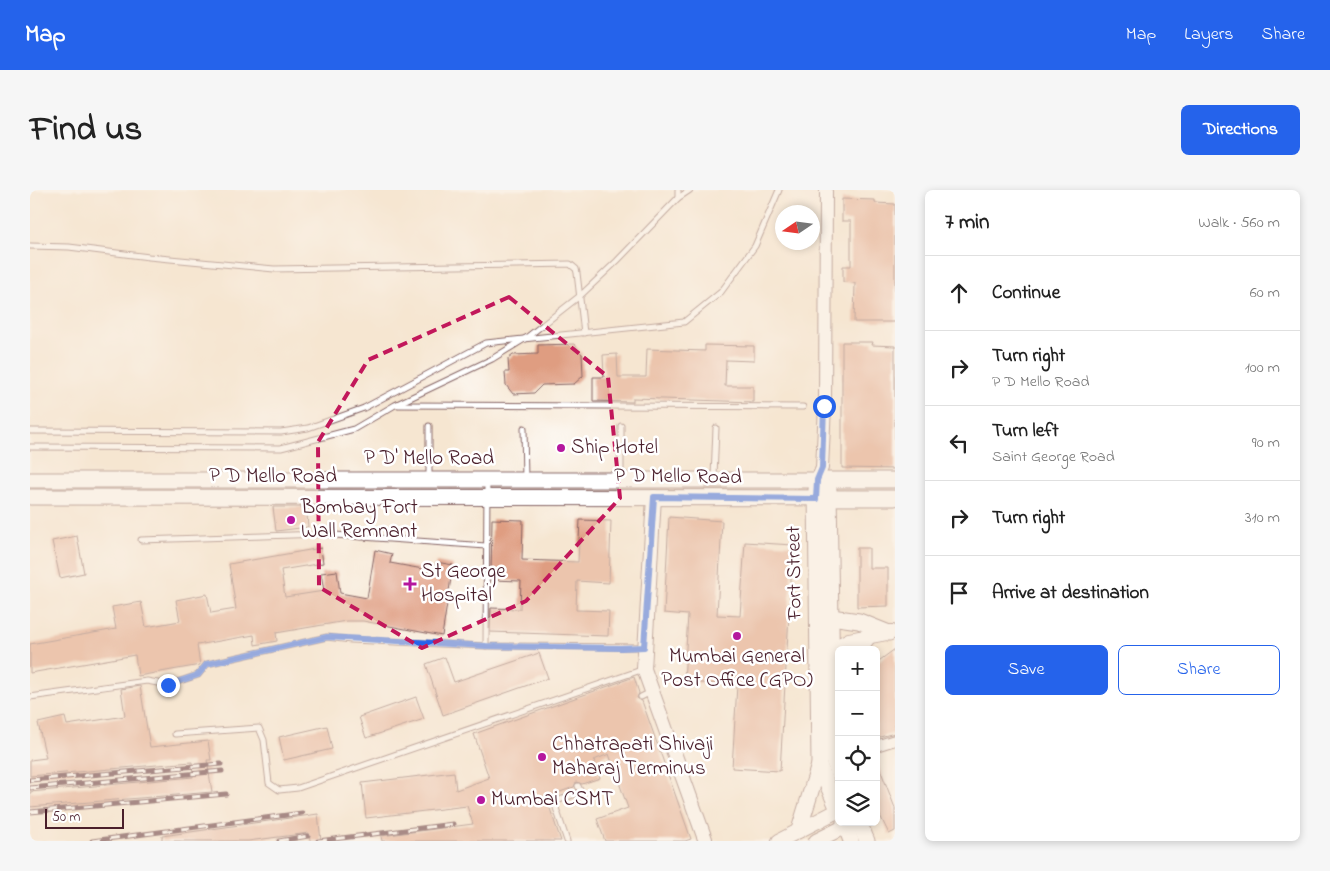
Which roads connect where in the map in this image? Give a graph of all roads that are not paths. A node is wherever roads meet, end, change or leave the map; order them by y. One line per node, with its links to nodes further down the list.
1 (678, 190): 5 (lane)
2 (690, 190): 5 (lane)
3 (779, 190): 8 (lane)
4 (826, 190): 18 (street)
5 (678, 198): 7 (lane)
6 (30, 246): 7 (lane)
7 (581, 296): 8 (lane); 9 (lane)
8 (584, 333): 9 (lane)
9 (526, 338): 10 (lane); 16 (lane)
10 (395, 405): 11 (lane); 17 (lane)
11 (802, 407)
12 (429, 426): 21 (lane)
13 (621, 426): 23 (lane)
14 (524, 428): 19 (lane)
15 (716, 428): 24 (lane)
16 (30, 430)
17 (30, 446)
18 (823, 476): 24 (main road, P D' Mello Road); 25 (main road, P D' Mello Road); 30 (main road, Fort Street)
19 (525, 479): 22 (main road, P D' Mello Road); 23 (main road, P D' Mello Road)
20 (30, 480): 21 (main road, P D' Mello Road)
21 (429, 480): 22 (main road, P D' Mello Road)
22 (487, 480): 28 (lane)
23 (621, 480): 24 (main road, P D' Mello Road)
24 (714, 480)
25 (895, 480)
26 (654, 497): 28 (main road, P D Mello Road); 30 (main road, P D Mello Road); 38 (main road)
27 (30, 498): 28 (main road, P D Mello Road)
28 (486, 498): 32 (lane)
29 (895, 498): 30 (main road, P D Mello Road)
30 (822, 499): 33 (main road, Fort Street); 39 (main road, Fort Street)
31 (141, 540): 32 (lane)
32 (486, 546): 36 (lane)
33 (831, 617): 34 (main road); 39 (main road, Fort Street)
34 (892, 632): 35 (main road)
35 (870, 635): 37 (main road); 39 (main road)
36 (486, 646): 38 (lane); 42 (lane)
37 (862, 646)
38 (644, 647): 40 (main road)
39 (824, 654): 41 (main road, Fort Street)
40 (644, 669): 43 (lane); 54 (main road)
41 (829, 669): 46 (main road, Fort Street)
42 (30, 696)
43 (176, 734)
44 (895, 740): 45 (street)
45 (880, 745)
46 (832, 764): 47 (main road, Fort Street); 53 (main road)
47 (836, 781)
48 (578, 786): 55 (lane)
49 (835, 821): 53 (main road)
50 (835, 826): 57 (main road)
51 (847, 826): 58 (main road, Fort Street)
52 (853, 826): 59 (main road)
53 (800, 830): 56 (main road)
54 (706, 840)
55 (567, 841)
56 (779, 841)
57 (816, 841)
58 (851, 841)
59 (867, 841)

